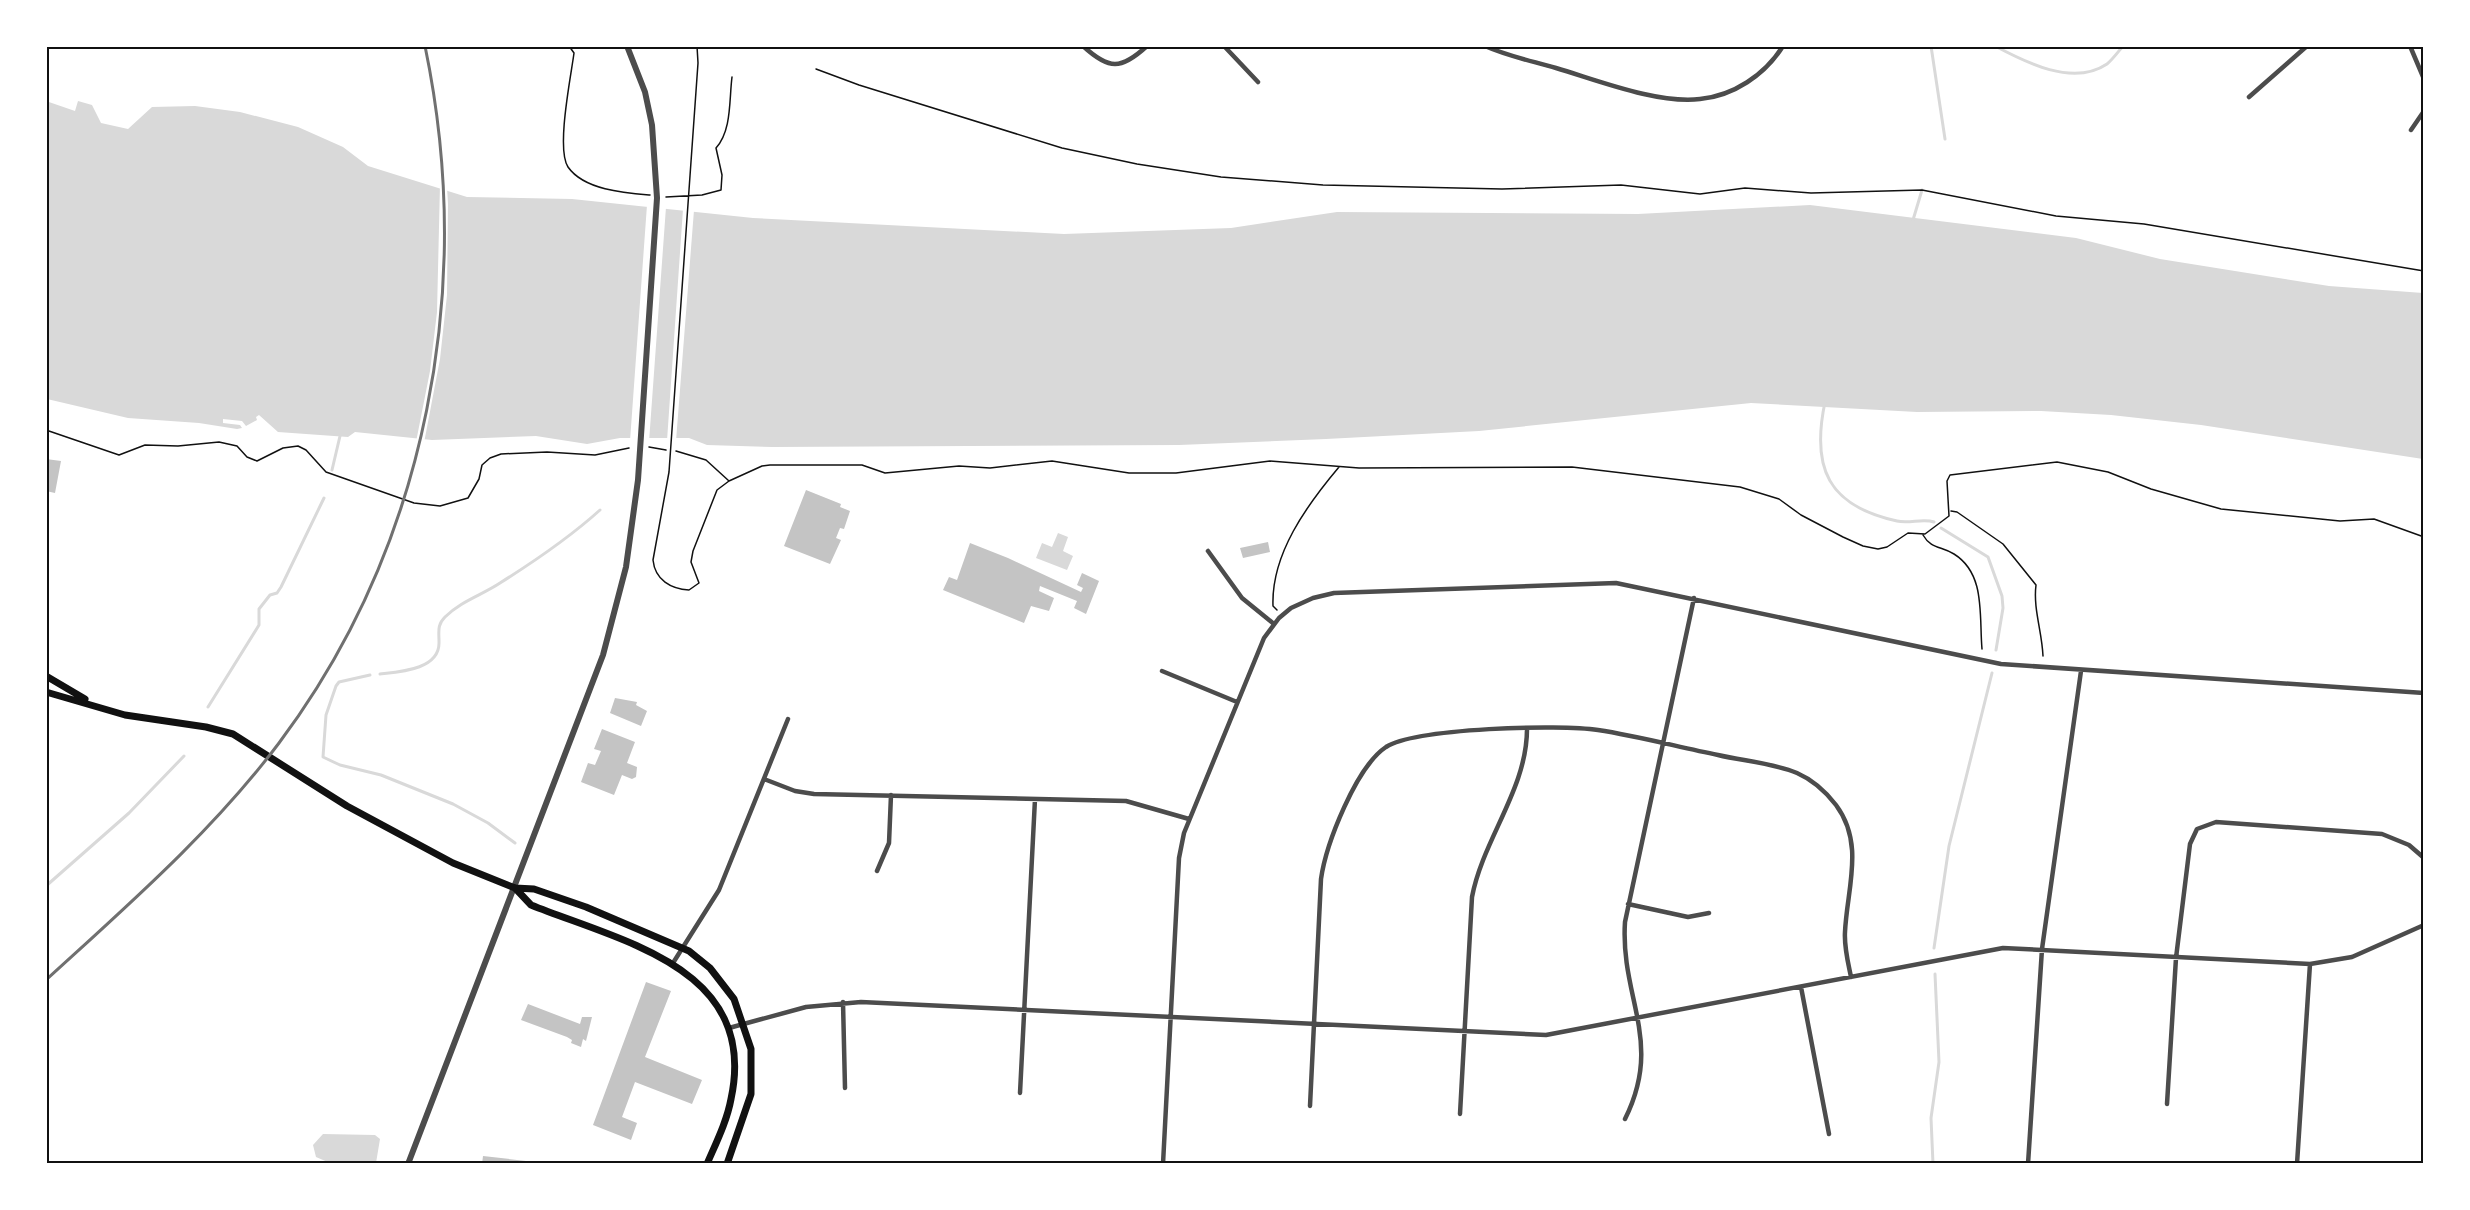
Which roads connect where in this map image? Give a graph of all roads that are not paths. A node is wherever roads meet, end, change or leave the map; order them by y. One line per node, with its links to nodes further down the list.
1 (1083, 46): 2 (street)
2 (1147, 46)
3 (1224, 46): 10 (street)
4 (1485, 46): 5 (street)
5 (1783, 46)
6 (2307, 46): 11 (street)
7 (2410, 46): 9 (street)
8 (630, 47): 33 (street)
9 (2424, 79)
10 (1258, 82)
11 (2249, 97)
12 (2424, 111): 13 (street)
13 (2411, 130)
14 (1208, 551): 16 (street)
15 (1694, 598): 16 (street); 18 (street); 26 (street)
16 (1274, 624): 23 (street)
17 (1162, 671): 23 (street)
18 (2081, 671): 21 (street); 38 (street)
19 (46, 676): 22 (main road)
20 (46, 692): 22 (main road)
21 (2424, 693)
22 (90, 702): 33 (main road)
23 (1237, 702): 30 (street)
24 (788, 719): 27 (street)
25 (1527, 729): 26 (street); 49 (street); 51 (street)
26 (1663, 744): 34 (street); 42 (street)
27 (764, 780): 28 (street); 37 (street)
28 (891, 795): 29 (street); 32 (street)
29 (1035, 800): 30 (street); 45 (street)
30 (1189, 819): 46 (street)
31 (2424, 858): 39 (street)
32 (877, 871)
33 (514, 888): 37 (main road); 40 (main road); 59 (street)
34 (1628, 904): 35 (street); 47 (street)
35 (1709, 913)
36 (2424, 925): 41 (street)
37 (684, 947): 40 (street); 48 (main road)
38 (2042, 949): 39 (street); 42 (street); 63 (street)
39 (2176, 958): 41 (street); 54 (street)
40 (673, 963): 50 (main road)
41 (2310, 964): 64 (street)
42 (1851, 977): 43 (street)
43 (1801, 987): 47 (street); 58 (street)
44 (843, 1002): 45 (street); 48 (street); 52 (street)
45 (1025, 1010): 46 (street); 53 (street)
46 (1170, 1017): 49 (street); 62 (street)
47 (1638, 1019): 51 (street); 57 (street)
48 (745, 1024): 50 (street); 61 (main road)
49 (1314, 1025): 51 (street); 55 (street)
50 (729, 1028): 60 (main road)
51 (1464, 1032): 56 (street)
52 (845, 1088)
53 (1020, 1093)
54 (2167, 1104)
55 (1310, 1106)
56 (1460, 1114)
57 (1625, 1119)
58 (1829, 1134)
59 (408, 1164)
60 (707, 1164)
61 (727, 1164)
62 (1163, 1164)
63 (2028, 1164)
64 (2297, 1164)

